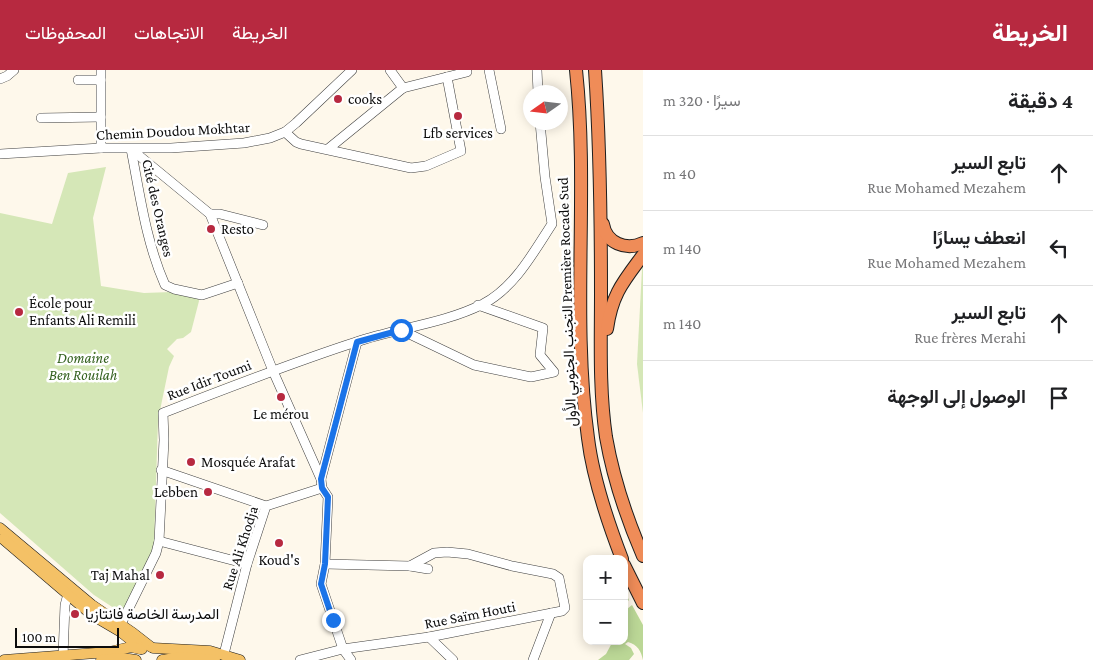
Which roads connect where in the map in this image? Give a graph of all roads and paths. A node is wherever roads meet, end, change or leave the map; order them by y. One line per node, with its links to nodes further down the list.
1 (14, 70): 11 (street)
2 (101, 70): 13 (street)
3 (352, 70): 20 (street, Chemin Doudou Mokhtar)
4 (390, 70): 15 (street)
5 (489, 70): 18 (street)
6 (537, 70): 14 (street)
7 (576, 70): 42 (highway, التجنب الجنوبي الأول Première Rocade Sud)
8 (467, 72): 10 (street)
9 (596, 73): 25 (highway, التجنب الجنوبي الأول Première Rocade Sud)
10 (447, 77): 15 (street); 22 (street)
11 (0, 79)
12 (78, 80): 13 (street)
13 (101, 80): 16 (street)
14 (538, 85)
15 (403, 88): 22 (street)
16 (101, 117): 17 (street); 21 (street)
17 (41, 118)
18 (501, 129)
19 (541, 130): 31 (street)
20 (286, 132): 22 (street); 23 (street, Chemin Doudou Mokhtar)
21 (101, 148): 23 (street, Chemin Doudou Mokhtar); 24 (street, Chemin Doudou Mokhtar)
22 (328, 148)
23 (131, 149): 26 (street, Rue Idir Toumi); 30 (street, Cité des Oranges)
24 (0, 154)
25 (599, 197): 28 (highway); 35 (highway, التجنب الجنوبي الأول Première Rocade Sud)
26 (210, 214): 27 (street); 30 (street, Rue Idir Toumi)
27 (263, 225)
28 (643, 243)
29 (643, 255): 35 (highway)
30 (238, 283): 34 (street, Rue Idir Toumi)
31 (478, 305): 32 (street); 32 (street)
32 (401, 330): 33 (street)
33 (357, 342): 34 (street); 37 (street)
34 (273, 370): 36 (street, Rue Idir Toumi); 37 (street)
35 (602, 396): 43 (highway, التجنب الجنوبي الأول Première Rocade Sud)
36 (161, 470): 38 (street); 41 (street, Rue Idir Toumi)
37 (322, 483): 38 (street, Rue Ali Khodja); 45 (street)
38 (266, 506): 44 (street, Rue Ali Khodja)
39 (0, 528): 52 (main road)
40 (0, 537): 49 (main road)
41 (159, 541): 44 (street); 52 (street, Rue Idir Toumi)
42 (621, 555)
43 (643, 556)
44 (247, 564): 59 (street, Rue Ali Khodja)
45 (325, 564): 46 (street); 56 (street)
46 (410, 566): 47 (street); 51 (street)
47 (428, 569)
48 (628, 573): 50 (highway)
49 (68, 594): 54 (main road); 58 (street)
50 (643, 603)
51 (551, 613): 53 (street, Rue Saïm Houti); 70 (street)
52 (121, 624): 55 (main road)
53 (428, 637): 56 (street, Rue Saïm Houti); 69 (street)
54 (128, 638): 55 (main road); 57 (main road)
55 (146, 648): 57 (main road); 59 (main road); 63 (main road); 64 (main road)
56 (343, 649): 67 (street, Rue Saïm Houti); 68 (street)
57 (123, 650): 58 (main road)
58 (63, 656): 60 (main road)
59 (213, 658): 65 (main road); 66 (main road)
60 (4, 660)
61 (98, 660): 62 (main road)
62 (136, 660)
63 (141, 660)
64 (154, 660)
65 (162, 660)
66 (240, 660)
67 (300, 660)
68 (351, 660)
69 (453, 660)
70 (533, 660)

